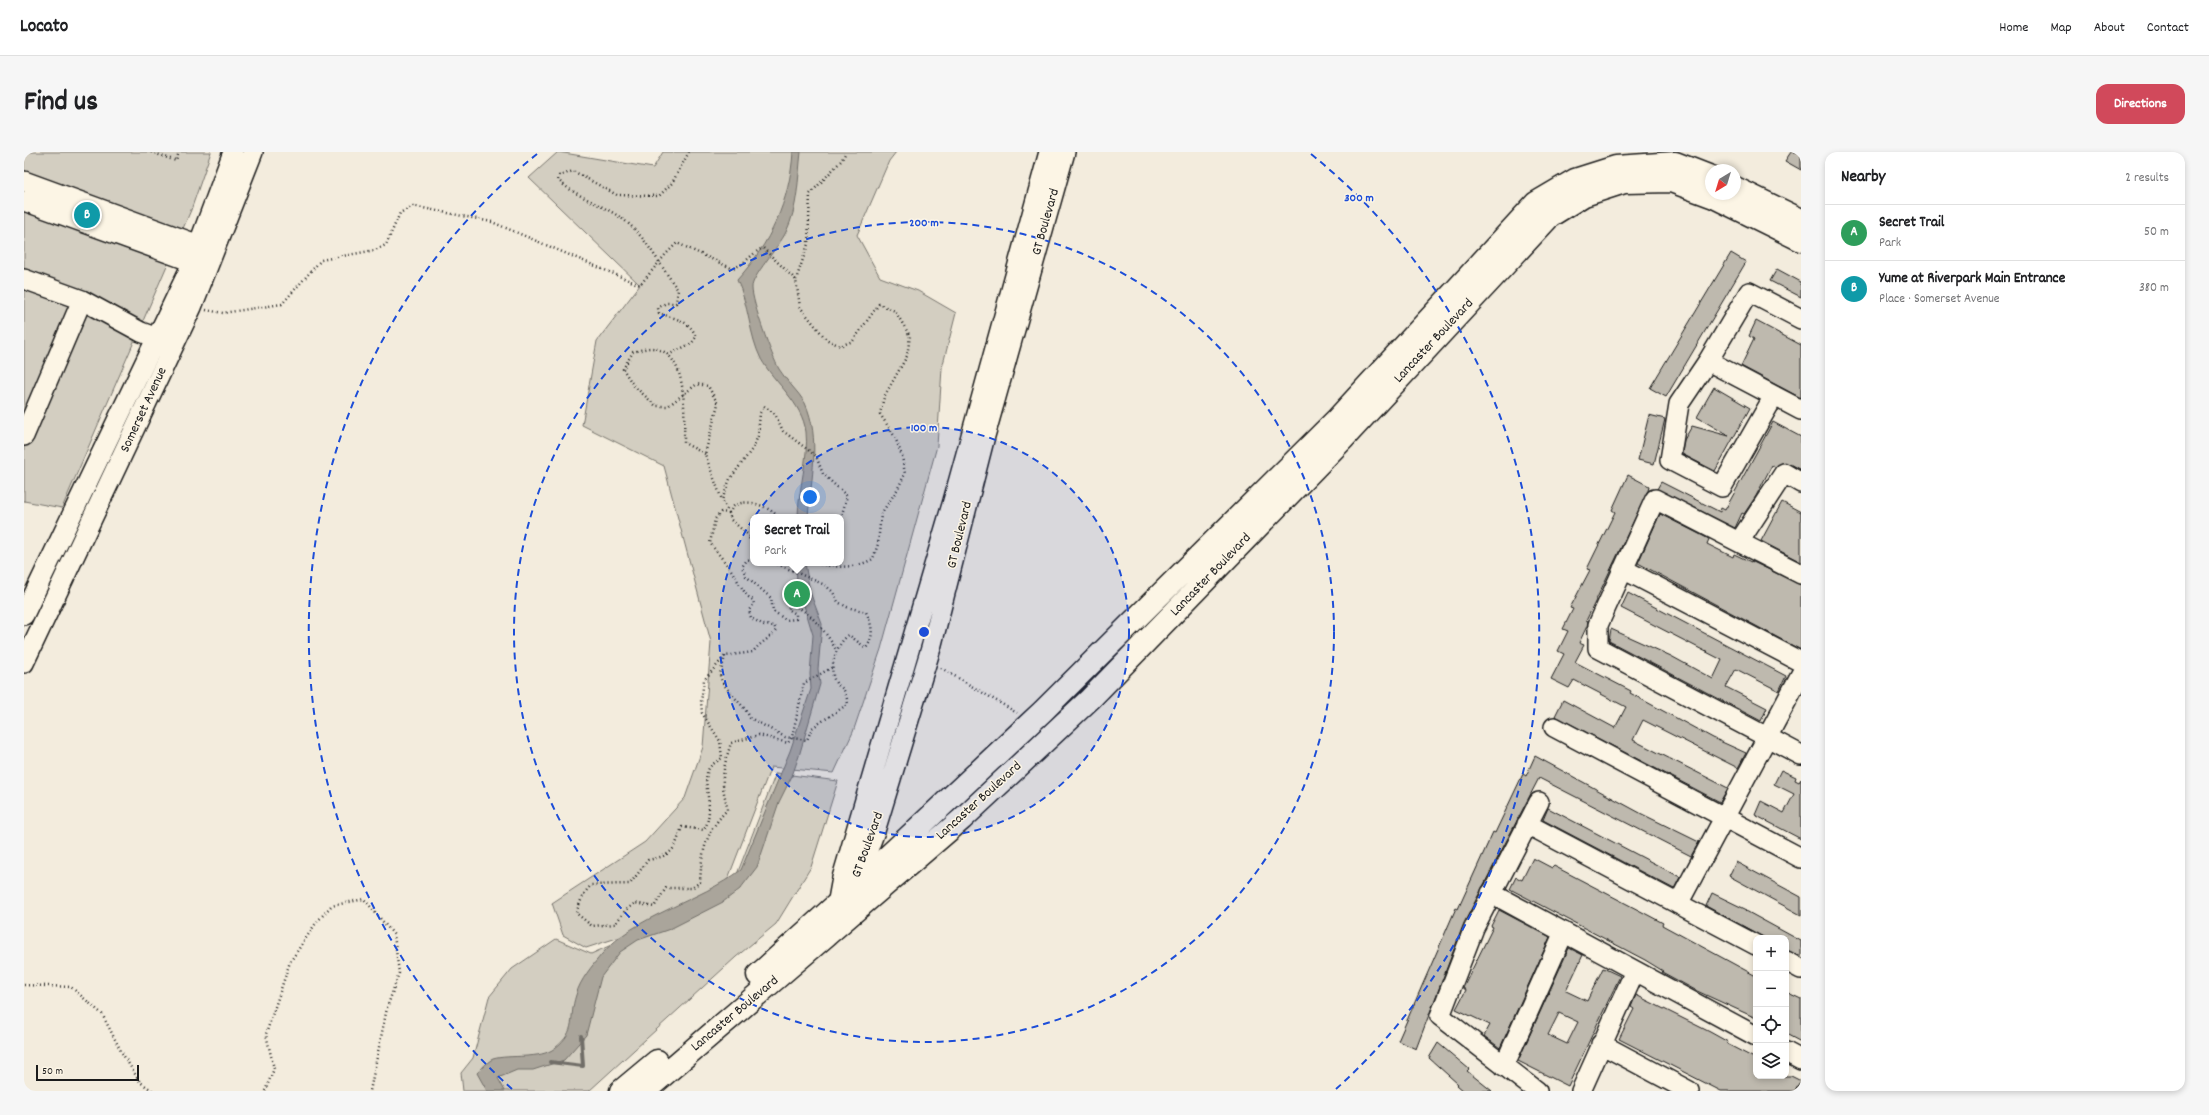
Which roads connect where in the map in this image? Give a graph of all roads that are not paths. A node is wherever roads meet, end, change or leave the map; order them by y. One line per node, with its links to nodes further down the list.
1 (233, 152): 11 (street, Somerset Avenue)
2 (253, 152): 16 (street, Somerset Avenue)
3 (1049, 152): 39 (street, GT Boulevard)
4 (1065, 152): 36 (street, GT Boulevard)
5 (1705, 175): 36 (main road, Lancaster Boulevard)
6 (24, 181): 11 (street)
7 (1741, 191): 9 (main road)
8 (24, 201): 11 (street)
9 (1801, 220)
10 (1801, 240): 39 (main road, Lancaster Boulevard)
11 (196, 253): 15 (street, Somerset Avenue)
12 (24, 279): 13 (street)
13 (82, 300): 15 (street); 20 (street)
14 (1801, 319): 17 (street)
15 (157, 338): 16 (street); 25 (street, Somerset Avenue)
16 (175, 345): 27 (street, Somerset Avenue)
17 (1708, 361): 18 (street); 18 (street)
18 (1774, 396): 19 (street)
19 (1801, 410)
20 (24, 436)
21 (1801, 482): 22 (street)
22 (1739, 542): 23 (street); 24 (street)
23 (1623, 570): 26 (street); 30 (street)
24 (1801, 574)
25 (24, 615)
26 (1801, 662)
27 (24, 663)
28 (1801, 674): 30 (street)
29 (1554, 727): 33 (street)
30 (1767, 737): 31 (street); 33 (street)
31 (1801, 755)
32 (1539, 802): 34 (street)
33 (1724, 817): 35 (street); 38 (street)
34 (1527, 824): 37 (street); 38 (street)
35 (1801, 858)
36 (853, 887): 39 (main road, Lancaster Boulevard)
37 (1491, 893): 40 (street); 49 (street)
38 (1678, 904): 41 (street)
39 (841, 916): 50 (main road, Lancaster Boulevard); 51 (main road, Lancaster Boulevard)
40 (1564, 932): 43 (street); 49 (street)
41 (1753, 944)
42 (1789, 964): 44 (street)
43 (1635, 970): 45 (street); 46 (street)
44 (1801, 970)
45 (1753, 1034)
46 (1602, 1044): 53 (street); 54 (street)
47 (1789, 1054): 48 (street)
48 (1801, 1060)
49 (1504, 1066): 52 (street)
50 (621, 1091)
51 (645, 1091)
52 (1537, 1091)
53 (1580, 1091)
54 (1689, 1091)

